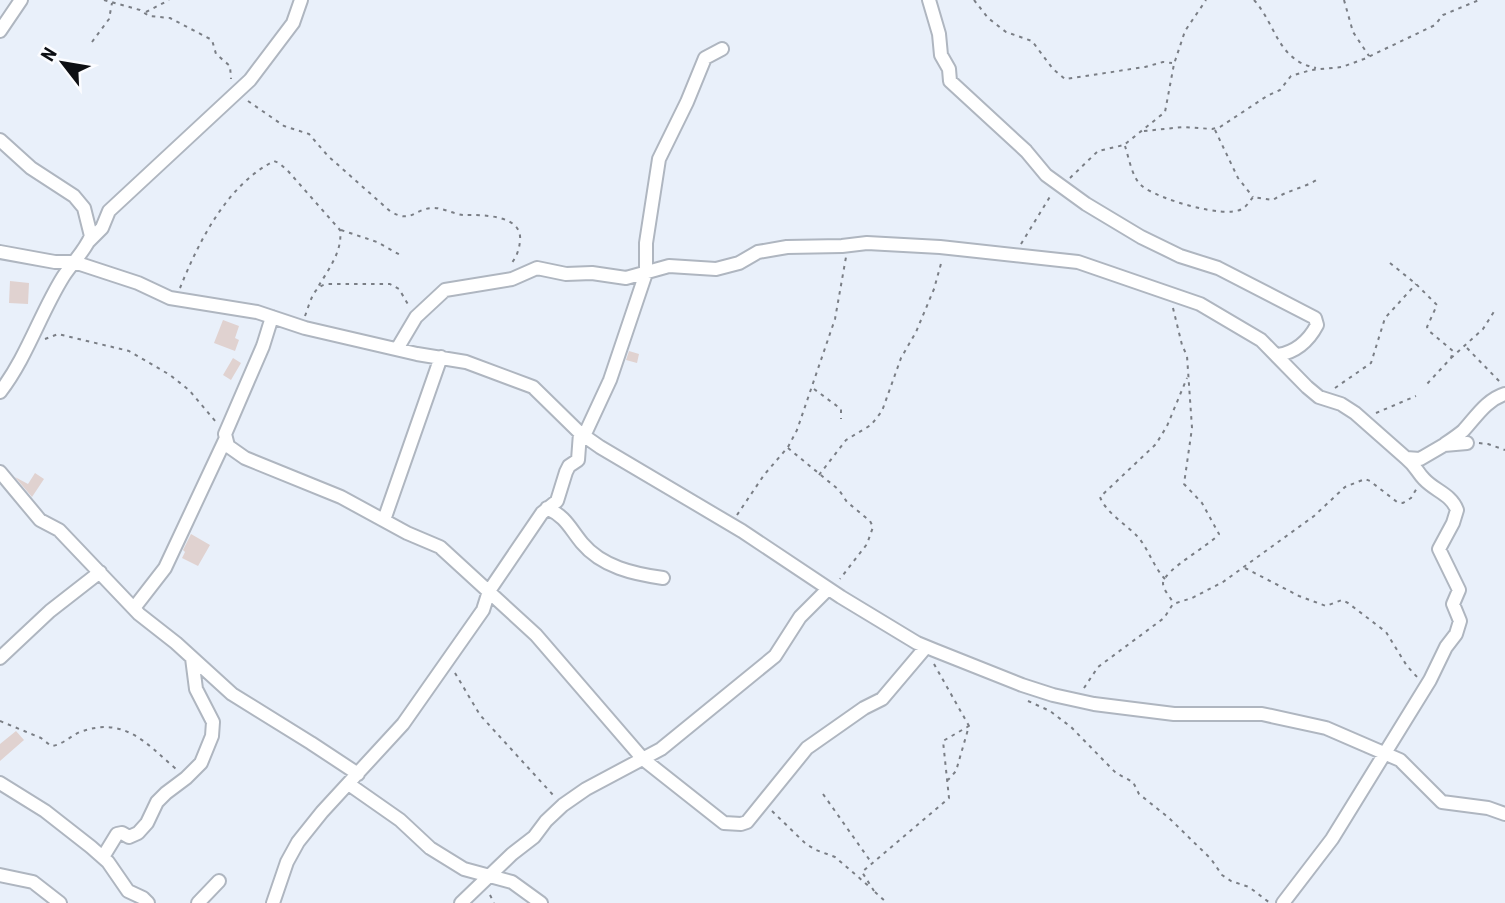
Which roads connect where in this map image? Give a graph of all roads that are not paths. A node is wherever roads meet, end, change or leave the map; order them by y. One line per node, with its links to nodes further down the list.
1 (21, 0): 4 (street)
2 (301, 0): 7 (street)
3 (929, 0): 13 (street)
4 (0, 31)
5 (722, 48): 10 (street)
6 (0, 140): 7 (street)
7 (88, 242): 9 (street)
8 (0, 252): 9 (street)
9 (74, 262): 11 (street); 15 (street)
10 (646, 273): 12 (street); 13 (street); 17 (street)
11 (272, 317): 12 (street); 18 (street)
12 (397, 349): 14 (street)
13 (1278, 355): 21 (street)
14 (441, 357): 17 (street); 24 (street)
15 (0, 392)
16 (1505, 394): 20 (street)
17 (582, 435): 23 (street); 27 (street)
18 (225, 437): 24 (street); 29 (street)
19 (1467, 443): 20 (street)
20 (1444, 445): 21 (street)
21 (1406, 458): 33 (street)
22 (0, 472): 25 (street)
23 (547, 508): 26 (street); 28 (street)
24 (384, 520): 28 (street)
25 (100, 572): 29 (street); 31 (street)
26 (663, 578)
27 (828, 589): 30 (street); 34 (street)
28 (489, 591): 34 (street); 35 (street)
29 (134, 608): 32 (street)
30 (925, 648): 33 (street); 34 (street)
31 (0, 658)
32 (191, 658): 35 (street); 38 (street)
33 (1385, 754): 37 (street); 48 (street)
34 (643, 759): 40 (street)
35 (354, 780): 40 (street); 45 (street)
36 (0, 783): 38 (street)
37 (1505, 814)
38 (101, 855): 43 (street)
39 (0, 875): 42 (street)
40 (490, 875): 46 (street); 47 (street)
41 (219, 881): 44 (street)
42 (60, 903)
43 (148, 903)
44 (198, 903)
45 (273, 903)
46 (461, 903)
47 (541, 903)
48 (1283, 903)

